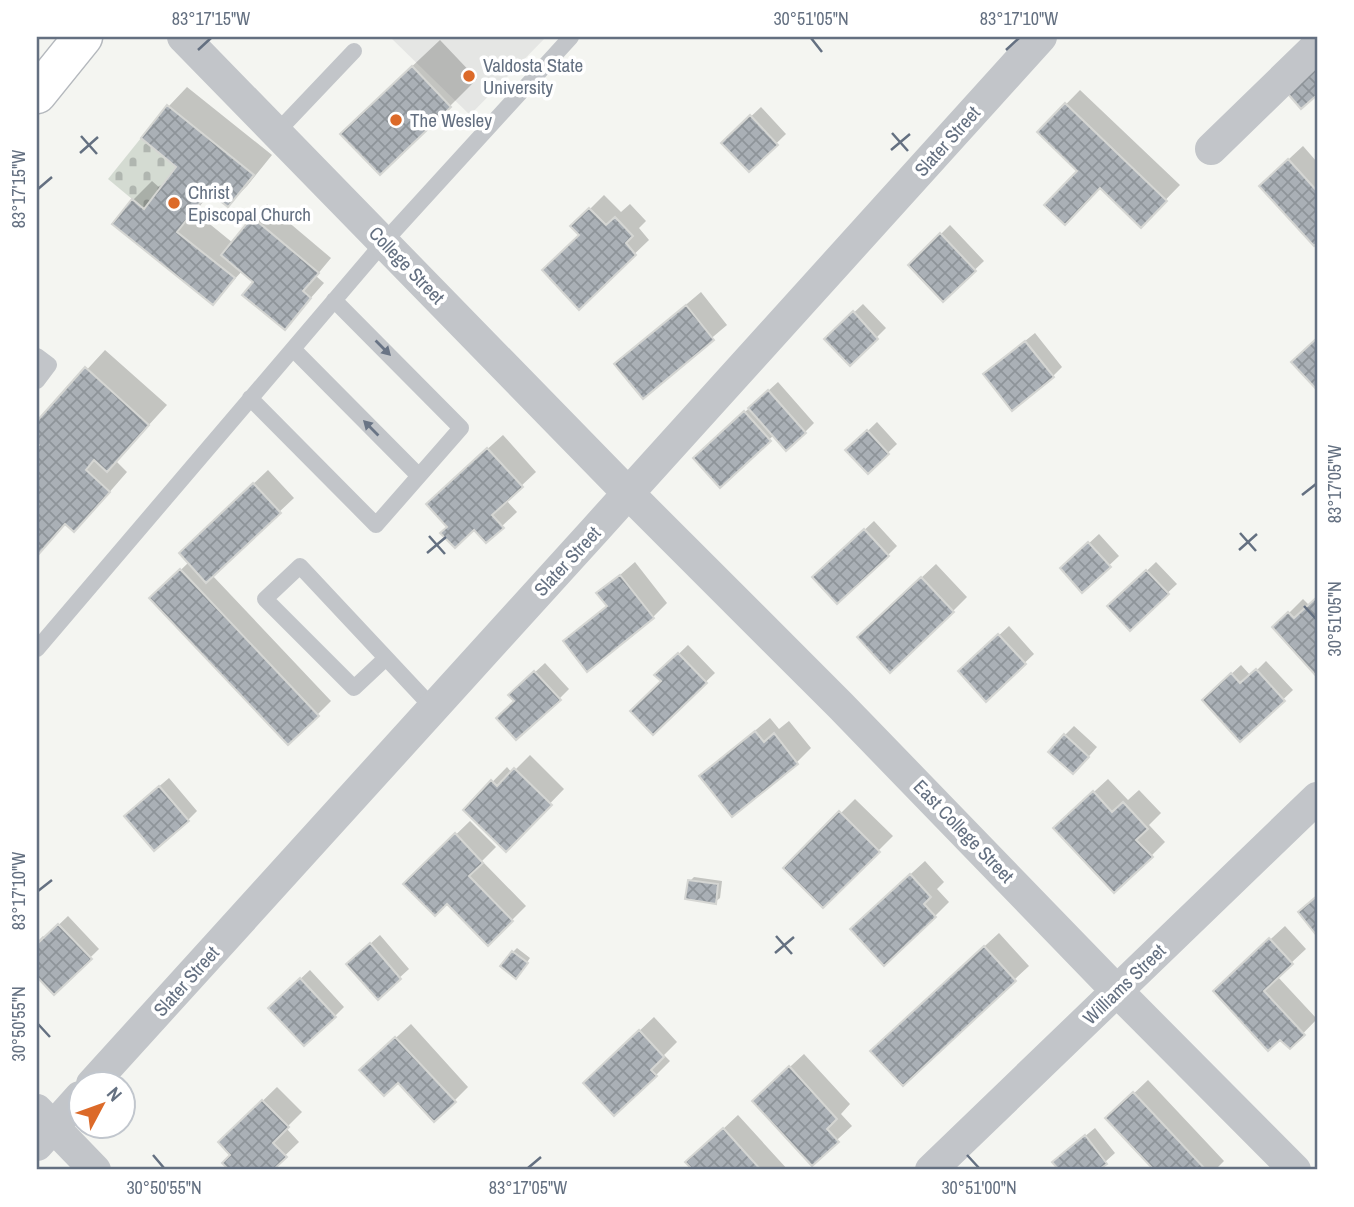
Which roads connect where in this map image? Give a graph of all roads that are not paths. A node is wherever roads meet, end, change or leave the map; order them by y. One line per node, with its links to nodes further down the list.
1 (83, 37): 7 (main road)
2 (183, 37): 8 (street, College Street)
3 (1041, 37): 17 (street, Slater Street)
4 (561, 40): 10 (lane)
5 (1317, 46): 9 (street)
6 (354, 51): 8 (lane)
7 (37, 94)
8 (277, 132): 10 (street, College Street)
9 (1211, 149)
10 (384, 242): 11 (lane); 17 (street, College Street)
11 (334, 300): 12 (lane); 16 (lane, one-way to 16)
12 (293, 349): 15 (lane); 16 (lane, one-way to 12)
13 (43, 360): 14 (lane)
14 (37, 381)
15 (250, 398): 16 (lane); 18 (lane)
16 (419, 476)
17 (629, 494): 20 (street, Slater Street); 22 (street, East College Street)
18 (37, 649)
19 (386, 658): 19 (lane); 20 (lane)
20 (433, 708): 23 (street, Slater Street)
21 (1317, 797): 22 (street, Williams Street)
22 (1117, 991): 27 (street, Williams Street); 28 (street, East College Street)
23 (105, 1070)
24 (66, 1108): 25 (street)
25 (42, 1127): 26 (street)
26 (95, 1170)
27 (931, 1170)
28 (1295, 1170)

